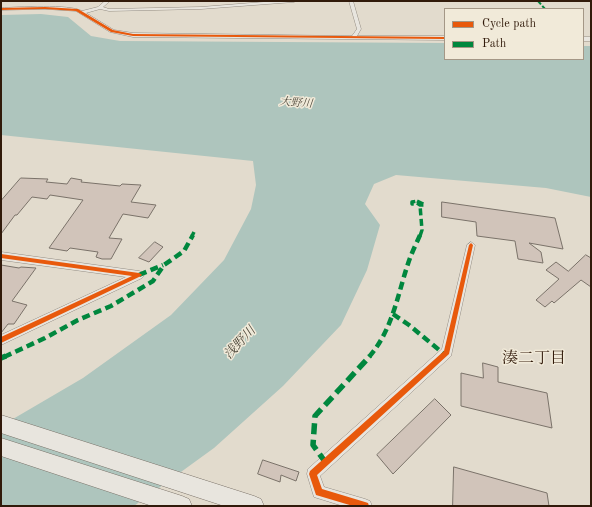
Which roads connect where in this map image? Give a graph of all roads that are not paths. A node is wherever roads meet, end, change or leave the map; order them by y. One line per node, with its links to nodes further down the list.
1 (108, 1): 4 (street)
2 (294, 1): 4 (street)
3 (351, 1): 7 (street)
4 (100, 8): 6 (street)
5 (1, 9): 6 (street)
6 (81, 13): 7 (street)
7 (354, 37): 8 (street)
8 (444, 38)
9 (471, 245): 16 (street)
10 (1, 256): 11 (street)
11 (1, 340)
12 (1, 424): 15 (street)
13 (1, 447): 14 (street)
14 (182, 506)
15 (254, 506)
16 (365, 506)

